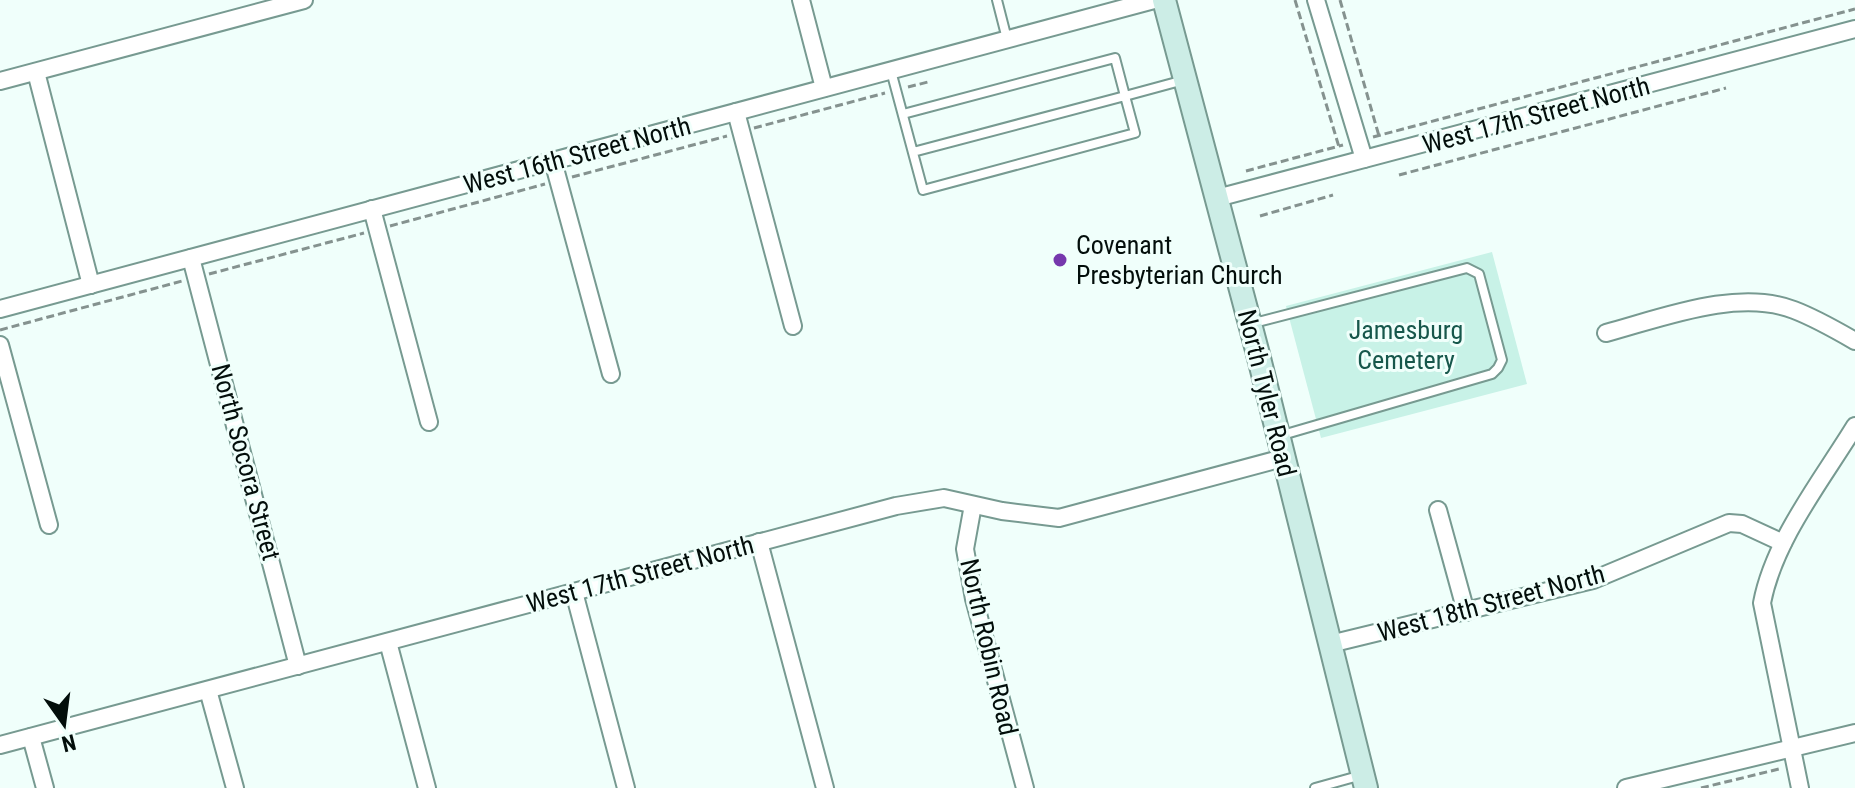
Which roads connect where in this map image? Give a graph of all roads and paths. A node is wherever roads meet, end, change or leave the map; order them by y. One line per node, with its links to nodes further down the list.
1 (304, 0): 13 (street)
2 (801, 0): 17 (street)
3 (997, 0): 11 (lane)
4 (1154, 0): 11 (street, West 16th Street North)
5 (1164, 0): 14 (main road, North Tyler Road)
6 (1295, 0): 26 (path)
7 (1316, 0): 25 (street)
8 (1340, 0): 24 (path)
9 (1855, 9): 24 (path)
10 (1855, 29): 28 (street, West 17th Street North)
11 (1007, 39): 12 (street, West 16th Street North)
12 (891, 70): 17 (street, West 16th Street North); 19 (lane)
13 (36, 72): 15 (street); 40 (street)
14 (1185, 79): 20 (lane); 34 (main road, North Tyler Road)
15 (0, 81)
16 (928, 82): 19 (path)
17 (824, 88): 21 (street, West 16th Street North)
18 (1726, 88): 31 (path)
19 (897, 90): 22 (lane); 23 (path)
20 (1125, 96): 22 (lane); 27 (lane); 27 (lane)
21 (736, 112): 23 (street); 29 (street, West 16th Street North)
22 (903, 114): 27 (lane)
23 (741, 132): 32 (path); 43 (street)
24 (1379, 136): 25 (path)
25 (1358, 141): 26 (path); 28 (street)
26 (1339, 147): 30 (path)
27 (913, 152)
28 (1364, 159): 34 (street, West 17th Street North)
29 (553, 161): 32 (street); 35 (street, West 16th Street North)
30 (1246, 171)
31 (1399, 175)
32 (559, 181): 37 (path); 48 (street)
33 (1333, 195): 36 (path)
34 (1217, 198): 42 (main road, North Tyler Road)
35 (372, 209): 37 (street); 38 (street, West 16th Street North)
36 (1260, 216)
37 (377, 229): 39 (path); 49 (street)
38 (191, 258): 39 (street, North Socora Street); 40 (street, West 16th Street North)
39 (196, 277): 44 (path); 61 (street, North Socora Street)
40 (91, 285): 41 (street, West 16th Street North)
41 (0, 309)
42 (1250, 324): 51 (main road, North Tyler Road); 51 (lane)
43 (793, 326)
44 (0, 330)
45 (1606, 333): 46 (street)
46 (1855, 341)
47 (0, 345): 54 (street)
48 (611, 374)
49 (429, 422)
50 (1855, 426): 56 (street)
51 (1281, 447): 52 (street, West 17th Street North); 60 (main road, North Tyler Road)
52 (973, 505): 55 (street, West 17th Street North); 74 (street, North Robin Road)
53 (1438, 510): 58 (street)
54 (49, 525)
55 (759, 542): 57 (street, West 17th Street North); 73 (street)
56 (1783, 543): 58 (street, West 18th Street North); 66 (street)
57 (574, 592): 59 (street, West 17th Street North); 72 (street)
58 (1466, 612): 60 (street, West 18th Street North)
59 (388, 642): 61 (street, West 17th Street North); 71 (street)
60 (1330, 644): 68 (main road, North Tyler Road)
61 (298, 666): 62 (street, West 17th Street North)
62 (208, 690): 64 (street, West 17th Street North); 70 (street)
63 (1855, 733): 66 (street)
64 (31, 737): 65 (street, West 17th Street North); 69 (street)
65 (0, 745)
66 (1791, 747): 76 (street); 78 (street)
67 (1779, 769): 77 (path)
68 (1364, 782): 75 (lane)
69 (45, 788)
70 (235, 788)
71 (427, 788)
72 (626, 788)
73 (825, 788)
74 (1025, 788)
75 (1315, 788)
76 (1626, 788)
77 (1701, 788)
78 (1800, 788)

